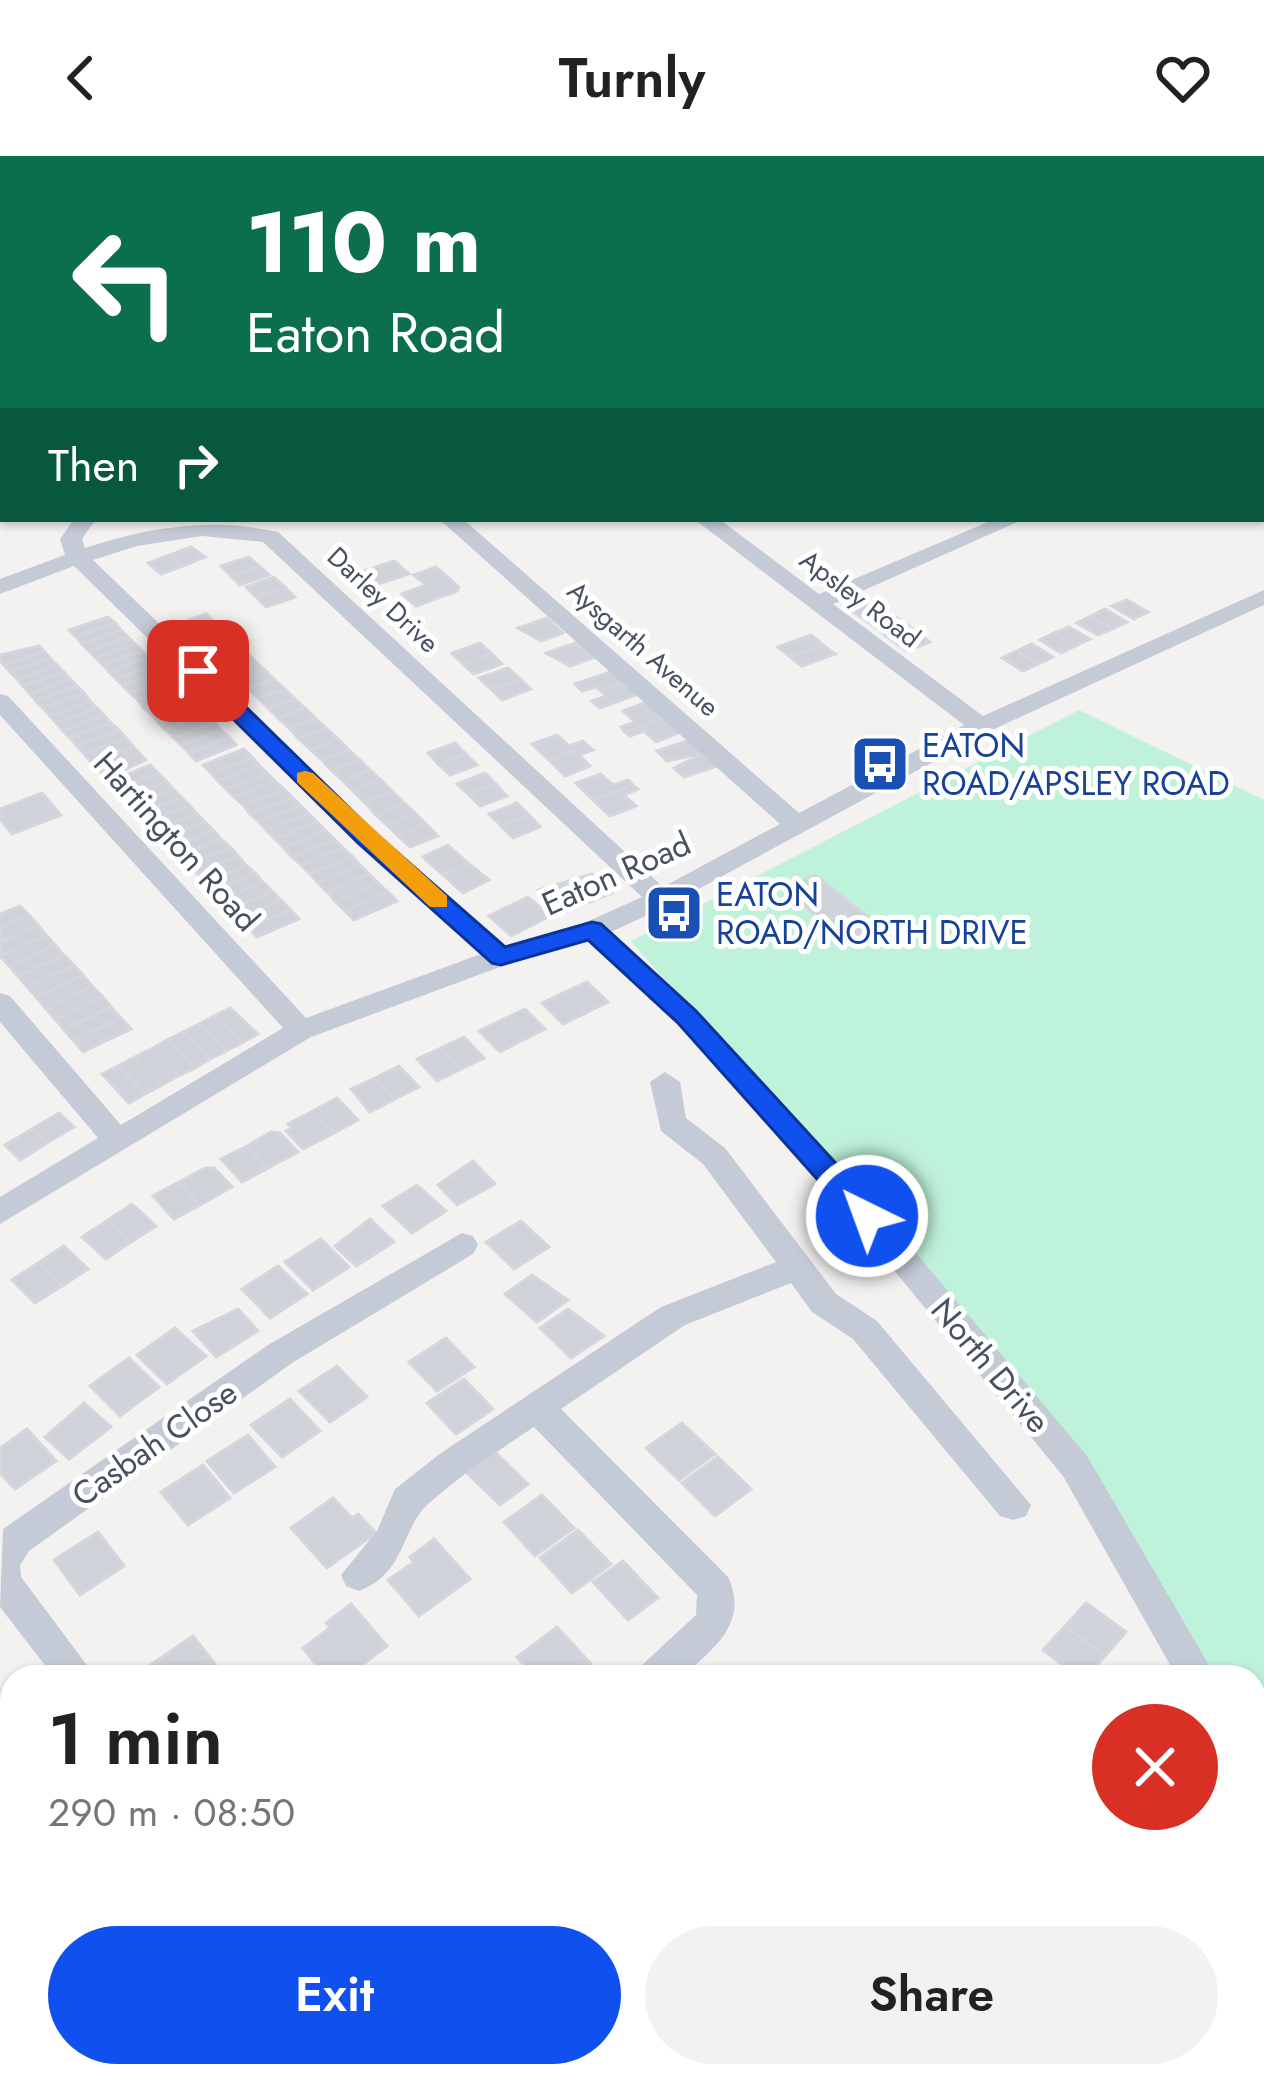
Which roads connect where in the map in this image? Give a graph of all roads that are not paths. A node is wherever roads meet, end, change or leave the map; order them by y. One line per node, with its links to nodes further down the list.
1 (83, 522): 5 (street)
2 (453, 522): 11 (street, Aysgarth Avenue)
3 (709, 522): 8 (street, Apsley Road)
4 (1006, 522): 8 (street)
5 (77, 557): 6 (street, Darley Drive); 12 (street, Darley Drive); 14 (street)
6 (0, 587)
7 (1264, 597): 10 (street, Eaton Road)
8 (816, 603): 10 (street, Apsley Road)
9 (0, 701): 16 (street, Hartington Road)
10 (980, 726): 11 (street, Eaton Road)
11 (796, 824): 12 (street, Eaton Road)
12 (661, 899): 13 (street, Eaton Road)
13 (592, 930): 14 (street, Eaton Road); 27 (street, North Drive)
14 (501, 957): 16 (street, Eaton Road)
15 (0, 1003): 18 (street)
16 (301, 1030): 18 (street, Eaton Road)
17 (665, 1082): 21 (street)
18 (118, 1141): 19 (street, Eaton Road)
19 (0, 1212)
20 (462, 1245): 25 (street, Casbah Close)
21 (794, 1268): 22 (street); 23 (street)
22 (524, 1416): 24 (street); 26 (street)
23 (1013, 1504)
24 (359, 1575)
25 (65, 1665)
26 (669, 1665)
27 (1190, 1665)

